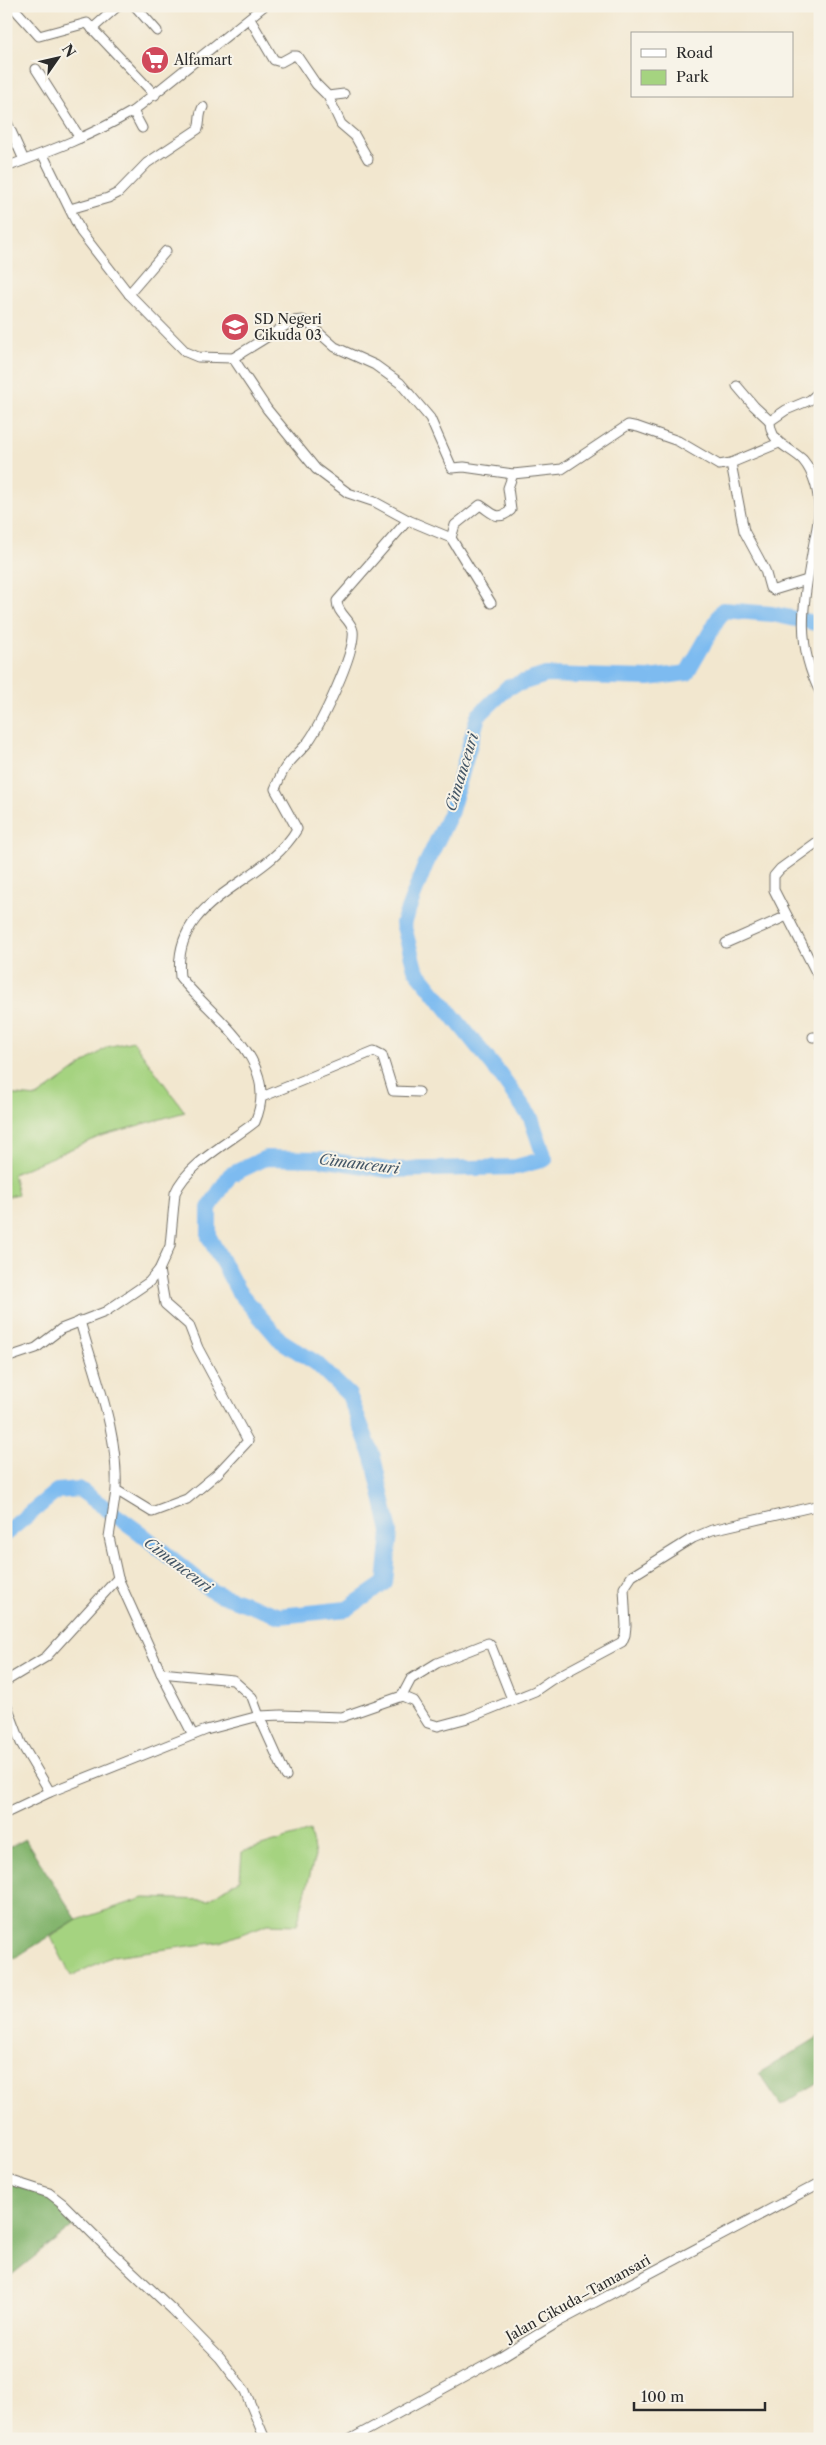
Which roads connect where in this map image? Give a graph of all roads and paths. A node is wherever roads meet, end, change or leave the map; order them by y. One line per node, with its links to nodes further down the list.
1 (12, 6): 6 (street)
2 (118, 6): 6 (street)
3 (135, 6): 7 (street)
4 (264, 6): 5 (street)
5 (250, 18): 10 (street); 11 (street)
6 (92, 28): 10 (street)
7 (157, 31)
8 (36, 69): 16 (street)
9 (344, 94): 11 (street)
10 (154, 95): 13 (street)
11 (328, 96): 18 (street)
12 (203, 107): 21 (street)
13 (134, 111): 15 (street); 16 (street)
14 (6, 120): 19 (street)
15 (142, 128)
16 (80, 138): 17 (street)
17 (43, 155): 19 (street); 21 (street)
18 (368, 159)
19 (24, 160): 20 (street)
20 (6, 167)
21 (70, 209): 23 (street)
22 (166, 251): 23 (street)
23 (129, 294): 24 (street)
24 (233, 358): 30 (street); 31 (street)
25 (737, 386): 27 (street)
26 (820, 391): 27 (street)
27 (770, 422): 28 (street)
28 (779, 444): 29 (street); 33 (street)
29 (731, 463): 30 (street); 33 (street)
30 (514, 474): 32 (street)
31 (408, 520): 32 (street); 41 (street)
32 (451, 538): 34 (street)
33 (807, 580): 35 (street)
34 (491, 603)
35 (820, 692)
36 (820, 840): 37 (street)
37 (788, 916): 38 (street); 39 (street)
38 (726, 943)
39 (820, 980)
40 (419, 1092): 41 (street)
41 (262, 1097): 42 (street)
42 (159, 1270): 43 (street); 43 (street)
43 (80, 1322): 44 (street)
44 (6, 1358)
45 (116, 1491): 47 (street)
46 (820, 1505): 51 (street)
47 (118, 1578): 48 (street); 49 (street)
48 (161, 1673): 53 (street); 54 (street)
49 (6, 1680)
50 (402, 1696): 51 (street); 51 (street); 53 (street)
51 (512, 1699)
52 (6, 1703): 56 (street)
53 (259, 1716): 54 (street); 55 (street)
54 (193, 1736): 56 (street)
55 (286, 1776)
56 (50, 1792): 57 (street)
57 (6, 1813)
58 (6, 2179): 60 (street)
59 (820, 2183): 61 (street, Jalan Cikuda–Tamansari)
60 (265, 2439)
61 (351, 2439)

